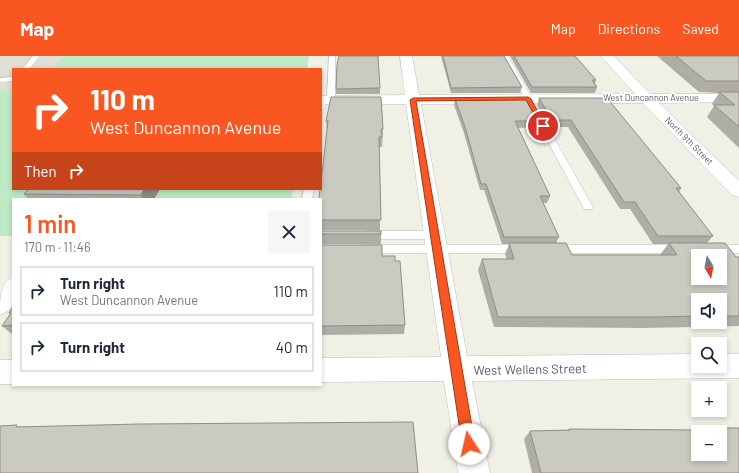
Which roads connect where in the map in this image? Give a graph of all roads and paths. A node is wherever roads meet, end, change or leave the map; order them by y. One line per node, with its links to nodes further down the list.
1 (37, 56): 6 (lane)
2 (332, 56): 13 (lane)
3 (406, 56): 12 (street)
4 (505, 56): 11 (lane)
5 (607, 56): 9 (street, North 9th Street)
6 (26, 68)
7 (12, 79): 8 (lane)
8 (0, 80)
9 (646, 98): 10 (street, West Duncannon Avenue); 11 (street, West Duncannon Avenue); 14 (street, North 9th Street)
10 (739, 98)
11 (528, 99): 12 (street, West Duncannon Avenue); 15 (lane)
12 (413, 100): 13 (street, West Duncannon Avenue); 17 (street)
13 (325, 103)
14 (739, 191)
15 (588, 207)
16 (351, 235): 17 (lane)
17 (436, 242): 18 (lane); 19 (lane); 24 (street)
18 (352, 249)
19 (739, 249)
20 (12, 288): 21 (street)
21 (0, 306)
22 (739, 366): 24 (street, West Wellens Street)
23 (322, 370): 24 (street, West Wellens Street)
24 (456, 370): 27 (street)
25 (0, 372): 26 (street)
26 (12, 372)
27 (474, 473)

